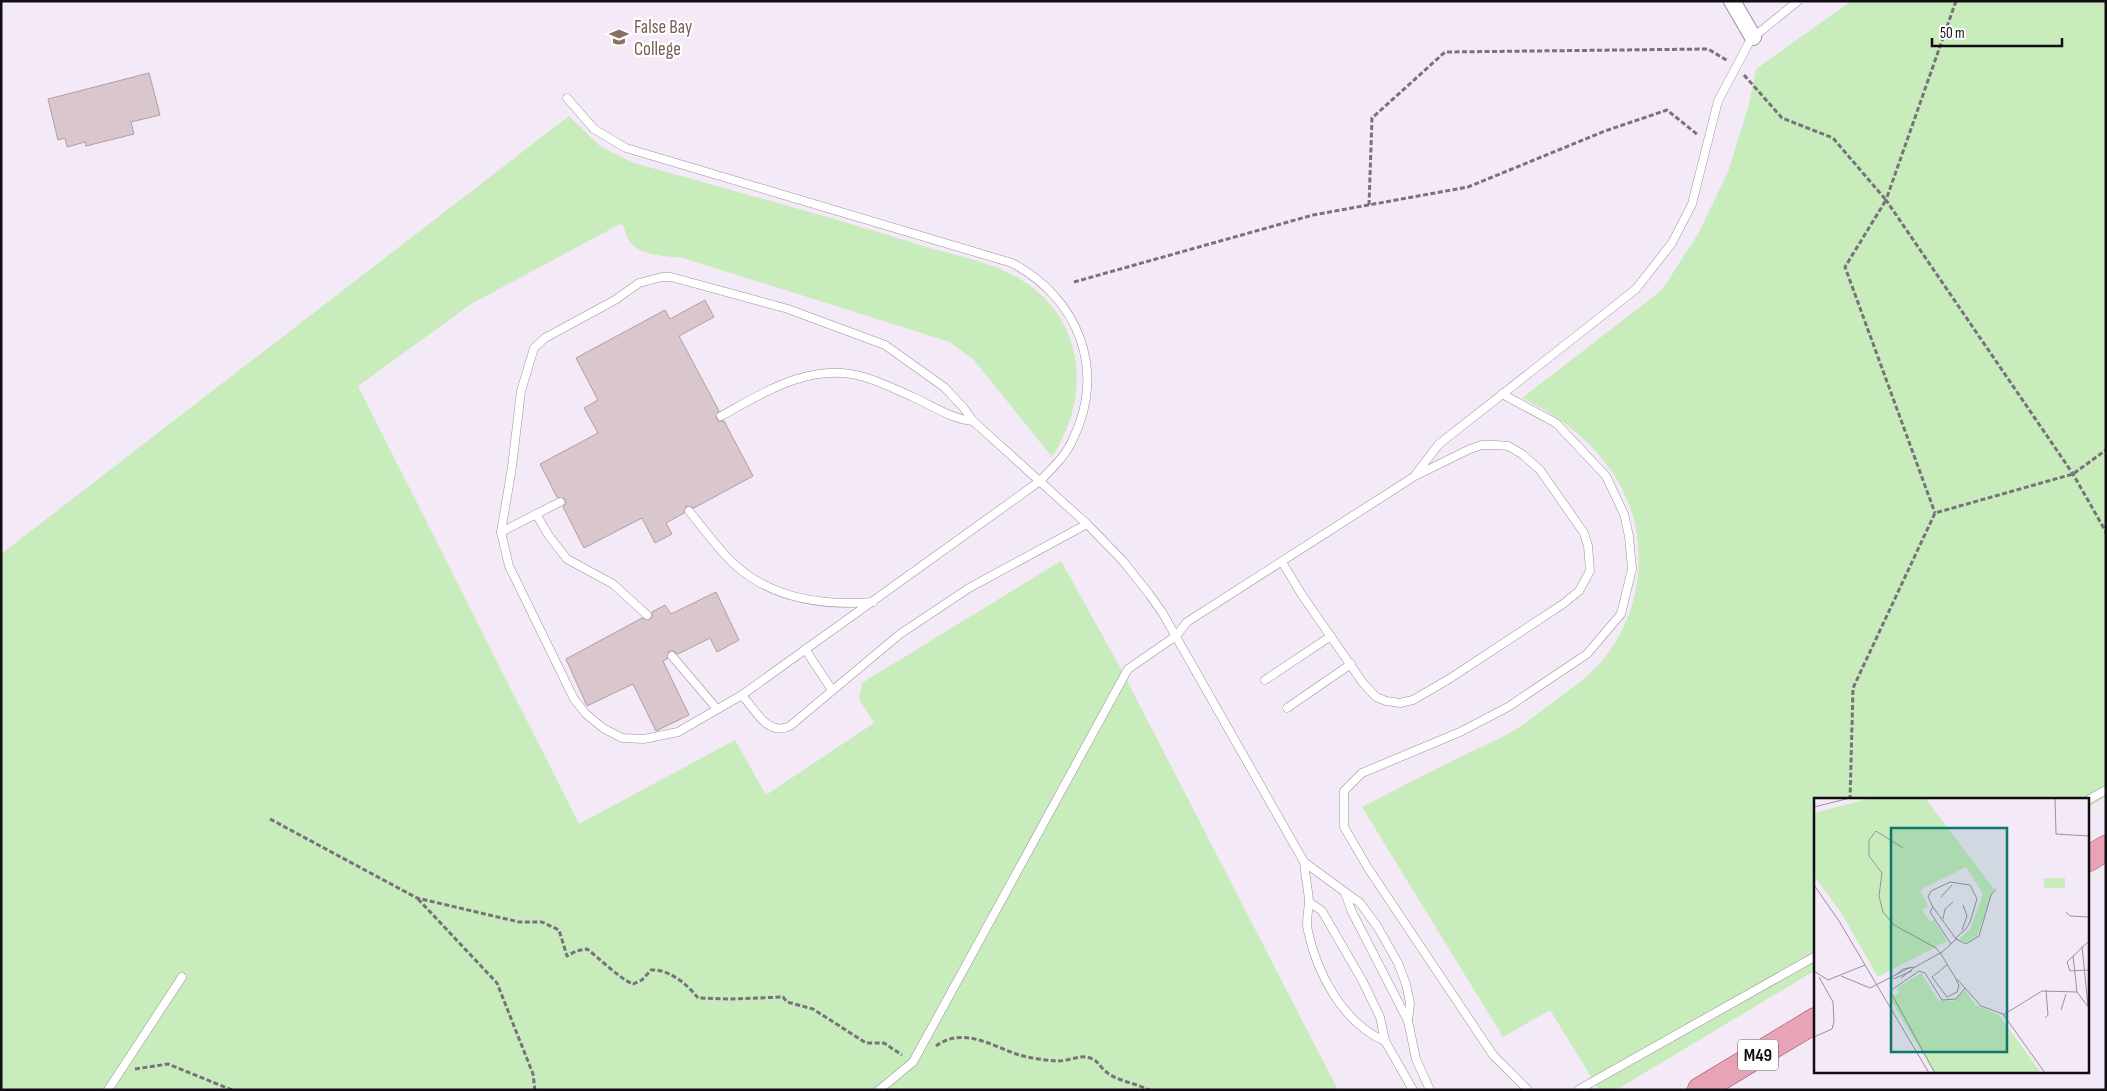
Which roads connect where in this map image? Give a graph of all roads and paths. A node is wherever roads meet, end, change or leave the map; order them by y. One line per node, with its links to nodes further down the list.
1 (1732, 1): 4 (street)
2 (1798, 1): 4 (lane)
3 (1956, 1): 12 (path)
4 (1754, 37): 6 (lane)
5 (567, 98): 14 (lane)
6 (1706, 141): 7 (path); 8 (lane)
7 (1074, 282)
8 (1502, 394): 13 (lane); 58 (lane)
9 (721, 416): 10 (lane)
10 (973, 421): 14 (lane); 19 (lane)
11 (2106, 450): 12 (path)
12 (2073, 474): 20 (path); 35 (path)
13 (1415, 476): 21 (lane); 28 (lane)
14 (1040, 481): 18 (lane); 22 (lane)
15 (560, 502): 17 (lane)
16 (689, 511): 22 (lane)
17 (536, 514): 19 (lane); 23 (lane)
18 (1087, 524): 24 (lane); 30 (lane)
19 (500, 532): 33 (lane)
20 (2106, 532)
21 (1282, 562): 24 (lane); 25 (lane)
22 (875, 602): 26 (lane)
23 (647, 615)
24 (1176, 636): 40 (lane); 49 (lane)
25 (1331, 636): 28 (lane); 29 (lane)
26 (805, 649): 30 (lane); 31 (lane)
27 (672, 656): 33 (lane)
28 (1351, 664): 32 (lane)
29 (1265, 680)
30 (832, 690): 31 (lane)
31 (742, 695): 33 (lane)
32 (1288, 708)
33 (717, 709)
34 (2106, 790): 36 (lane)
35 (1850, 798)
36 (2090, 799)
37 (270, 819): 42 (path)
38 (2106, 848): 39 (main road)
39 (2090, 858)
40 (1304, 862): 41 (lane); 43 (lane)
41 (1345, 893): 46 (lane); 46 (lane)
42 (417, 898): 49 (path); 53 (path)
43 (1309, 902): 48 (lane); 48 (lane)
44 (1814, 957): 59 (lane)
45 (182, 977): 50 (lane)
46 (1408, 1021): 57 (lane)
47 (1814, 1021): 60 (main road, M49)
48 (1385, 1041): 56 (lane)
49 (913, 1062): 54 (lane); 55 (path)
50 (120, 1071): 51 (lane); 52 (path)
51 (108, 1090)
52 (232, 1090)
53 (535, 1090)
54 (880, 1090)
55 (1149, 1090)
56 (1413, 1090)
57 (1430, 1090)
58 (1528, 1090)
59 (1578, 1090)
60 (1700, 1090)

